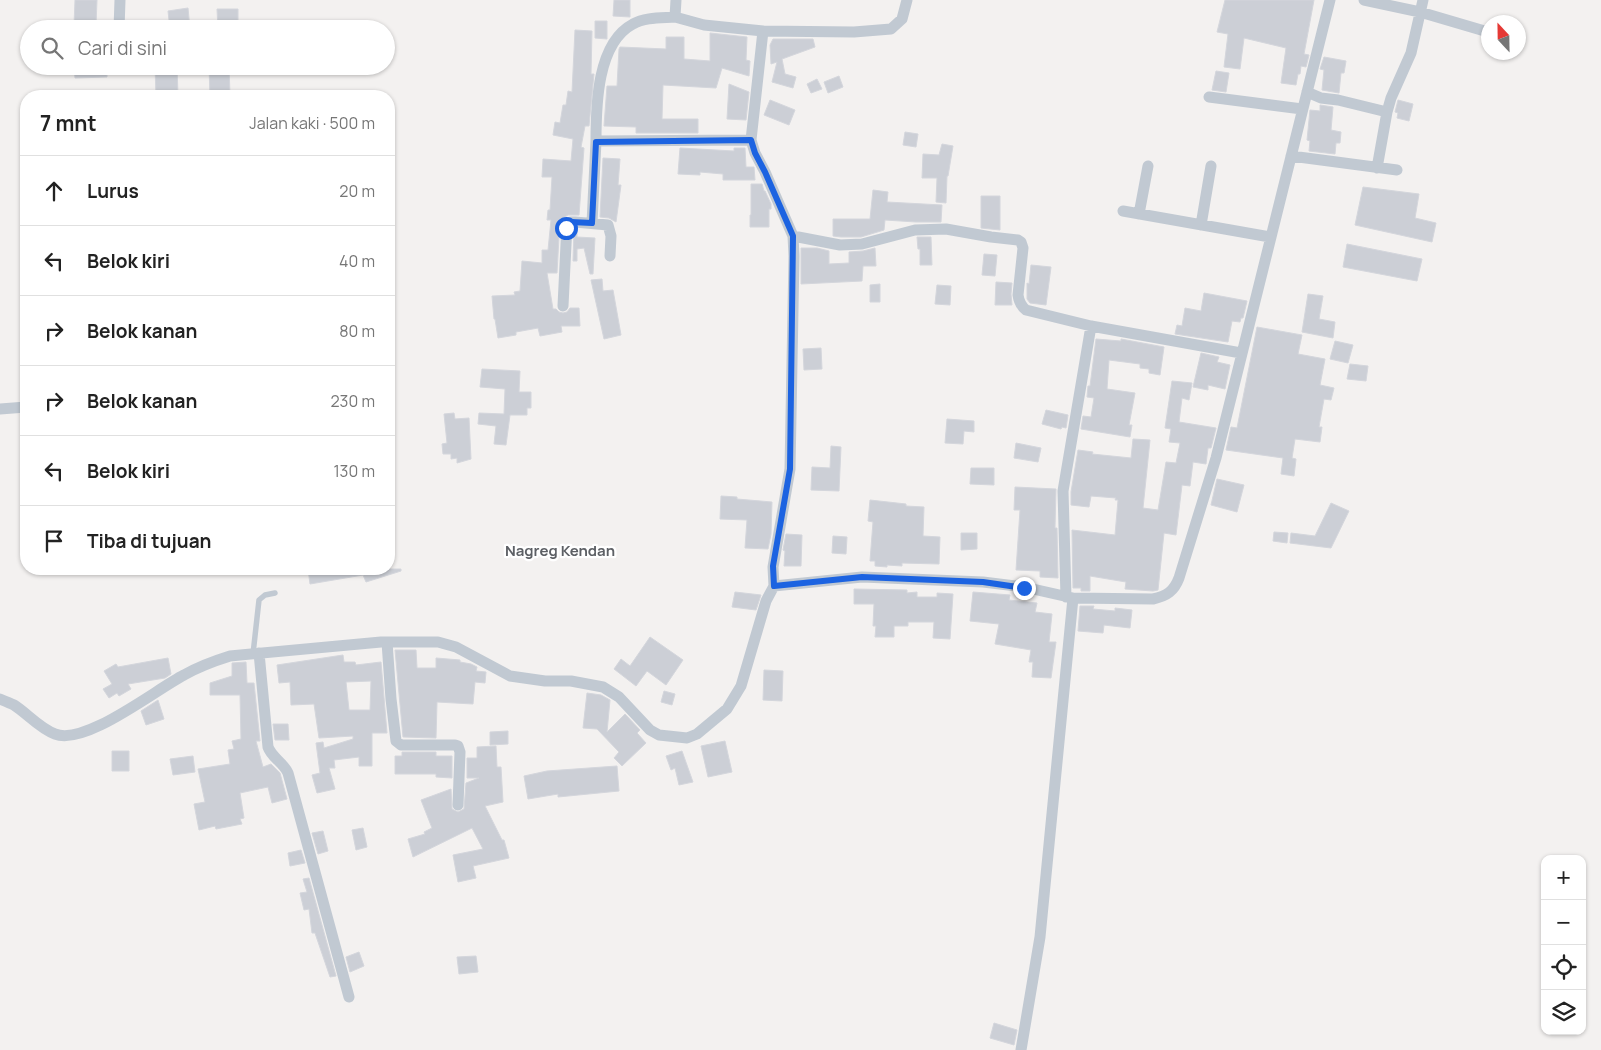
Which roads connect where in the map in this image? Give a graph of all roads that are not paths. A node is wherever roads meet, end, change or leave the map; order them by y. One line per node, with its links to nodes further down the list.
1 (120, 0): 9 (street)
2 (676, 0): 8 (street)
3 (906, 0): 11 (street)
4 (1330, 0): 12 (street)
5 (1364, 0): 7 (street)
6 (1422, 0): 7 (street)
7 (1420, 12): 10 (street); 15 (street)
8 (676, 17): 11 (street); 17 (street)
9 (119, 20)
10 (1481, 30)
11 (763, 31): 16 (street)
12 (1307, 92): 14 (street); 15 (street)
13 (1209, 97): 14 (street)
14 (1302, 110): 18 (street)
15 (1388, 112): 21 (street)
16 (751, 140): 17 (street); 27 (street)
17 (596, 142): 25 (street)
18 (1291, 156): 21 (street); 28 (street)
19 (1148, 166): 24 (street)
20 (1211, 166): 26 (street)
21 (1378, 168): 22 (street)
22 (1397, 170)
23 (1123, 211): 24 (street)
24 (1139, 214): 26 (street)
25 (592, 223): 29 (street); 30 (street)
26 (1202, 225): 28 (street)
27 (793, 236): 31 (street); 35 (street)
28 (1270, 238): 32 (street)
29 (610, 256)
30 (563, 306)
31 (1091, 326): 32 (street); 37 (street)
32 (1241, 353): 37 (street)
33 (20, 407): 34 (street)
34 (0, 409)
35 (774, 586): 37 (street); 38 (street)
36 (275, 593): 39 (lane)
37 (1069, 598): 43 (street)
38 (387, 642): 39 (street); 41 (street)
39 (256, 654): 40 (street); 42 (street)
40 (0, 699)
41 (458, 805)
42 (349, 996)
43 (1021, 1050)

